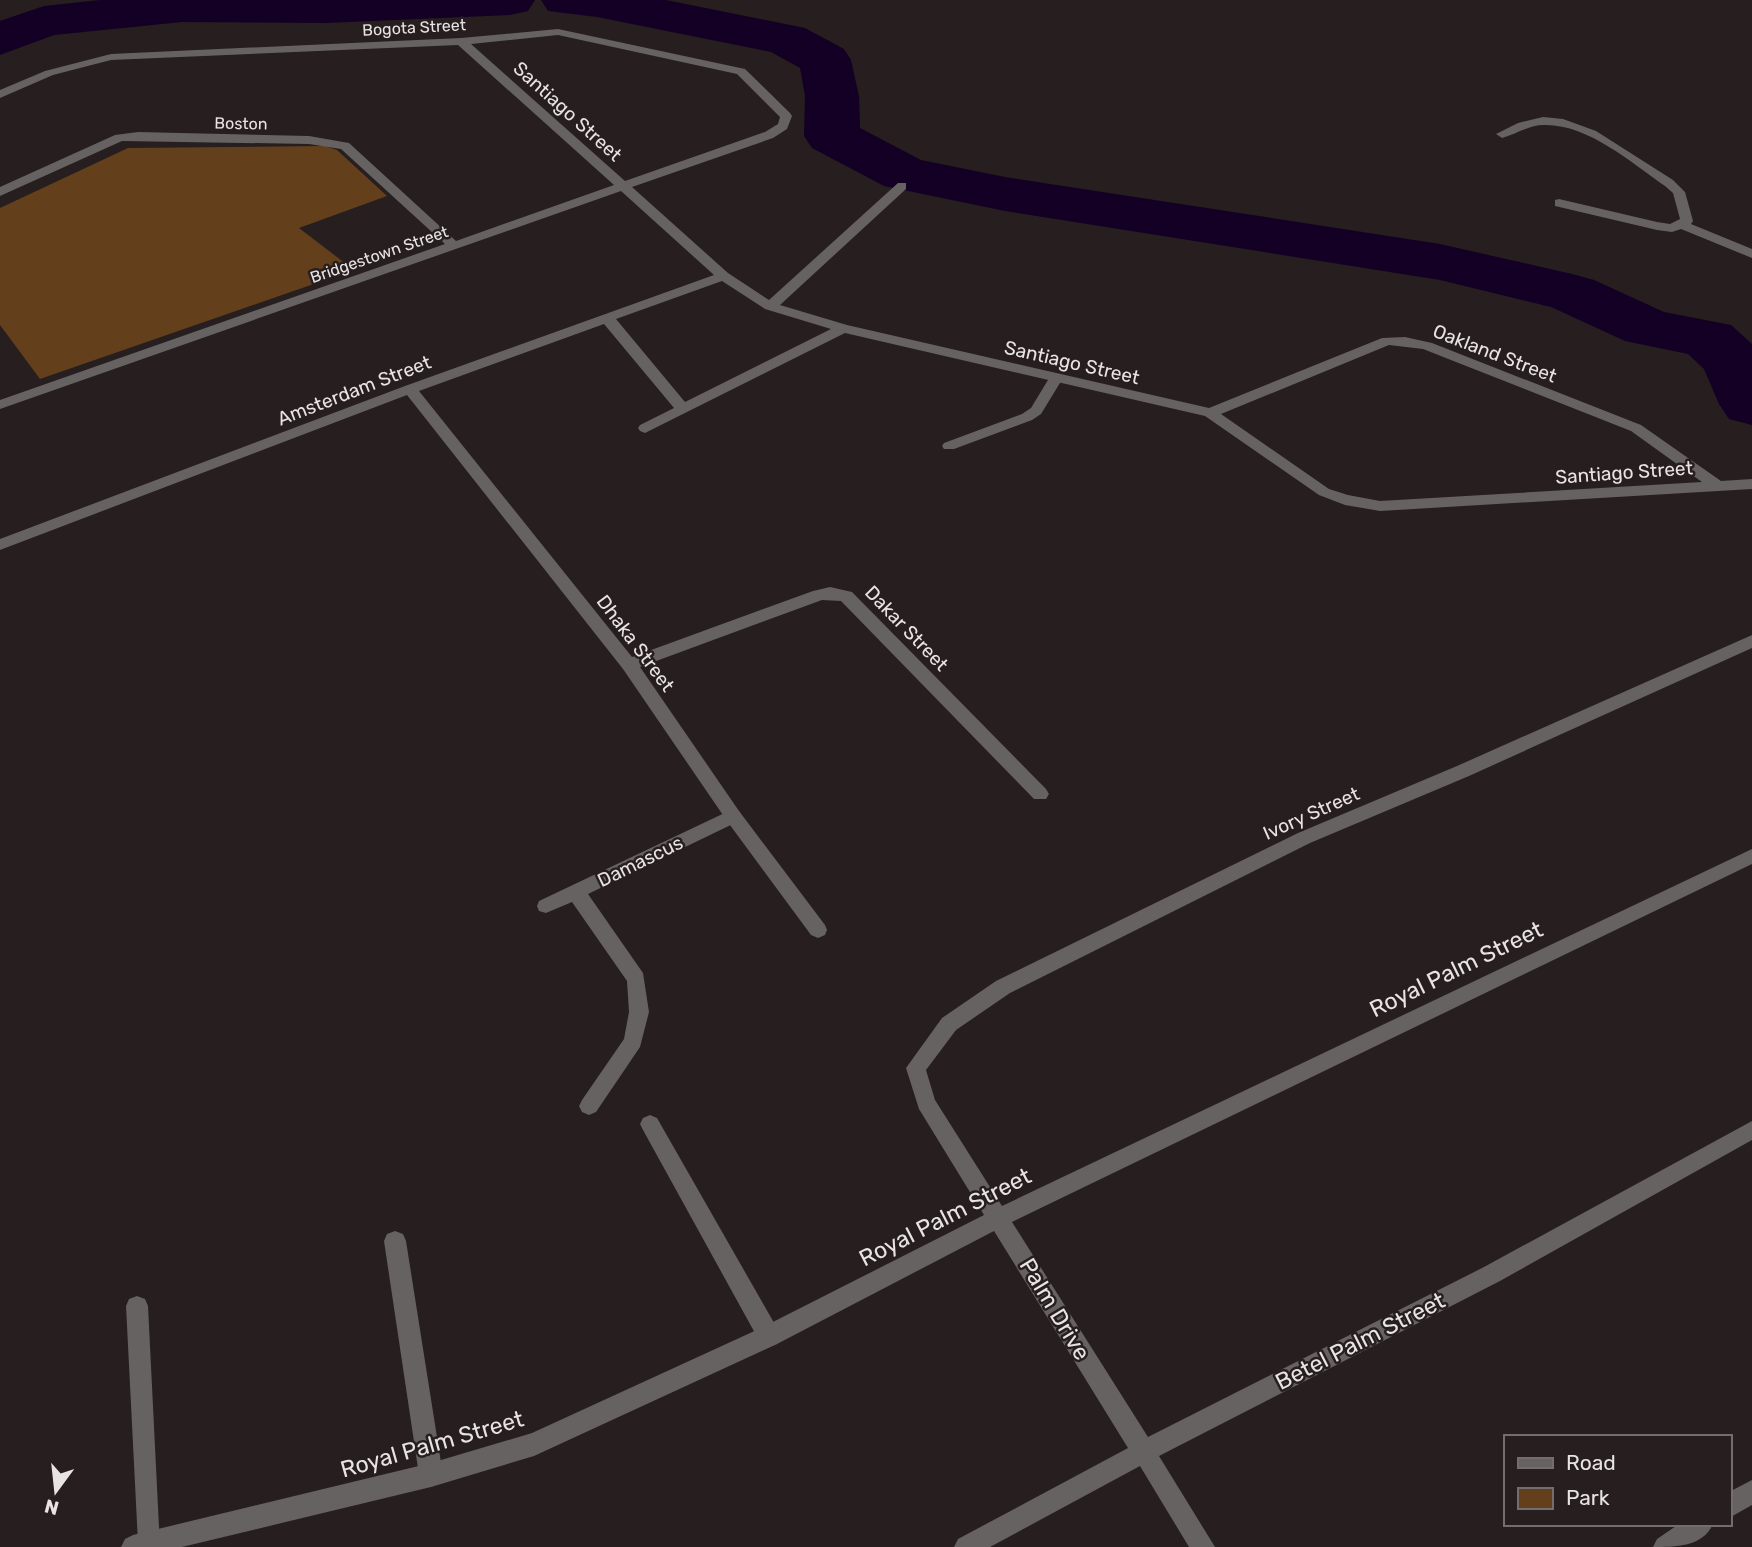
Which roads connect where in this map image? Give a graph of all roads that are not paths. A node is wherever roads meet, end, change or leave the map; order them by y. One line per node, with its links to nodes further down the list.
1 (461, 41): 2 (street, Bogota Street); 4 (street, Bogota Street); 5 (street, Santiago Street)
2 (0, 94)
3 (1502, 134): 9 (street)
4 (769, 135): 5 (street, Bridgestown Street)
5 (622, 186): 10 (street, Bridgestown Street); 12 (street, Santiago Street)
6 (902, 186): 13 (street)
7 (0, 192): 10 (street, Boston)
8 (1559, 203): 9 (street)
9 (1680, 224): 11 (street)
10 (454, 246): 18 (street, Bridgestown Street)
11 (1752, 254)
12 (723, 276): 13 (street, Santiago Street); 14 (street, Amsterdam Street)
13 (770, 306): 15 (street, Santiago Street)
14 (607, 318): 17 (street, Amsterdam Street); 19 (street)
15 (843, 328): 16 (street, Santiago Street); 19 (street)
16 (1056, 378): 20 (street, Santiago Street); 22 (street)
17 (410, 389): 25 (street, Amsterdam Street); 27 (street, Dhaka Street)
18 (0, 405)
19 (683, 409): 21 (street)
20 (1210, 414): 24 (street, Santiago Street); 24 (street, Oakland Street)
21 (645, 428)
22 (949, 446)
23 (1752, 484): 24 (street, Santiago Street)
24 (1716, 485)
25 (0, 545)
26 (1752, 640): 34 (street, Ivory Street)
27 (629, 665): 28 (street, Dakar Street); 29 (street, Dhaka Street)
28 (1040, 794)
29 (733, 816): 31 (street, Damascus); 33 (street, Dhaka Street)
30 (1752, 856): 38 (street, Royal Palm Street)
31 (576, 891): 32 (street, Damascus); 35 (street)
32 (546, 906)
33 (818, 930)
34 (916, 1068): 38 (street, Palm Drive)
35 (589, 1107)
36 (650, 1124): 41 (street)
37 (1752, 1129): 42 (street, Betel Palm Street)
38 (999, 1218): 41 (street, Royal Palm Street); 42 (street, Palm Drive)
39 (395, 1241): 43 (street)
40 (137, 1306): 47 (street)
41 (769, 1336): 43 (street, Royal Palm Street)
42 (1143, 1453): 48 (street, Betel Palm Street); 49 (street, Palm Drive)
43 (431, 1475): 47 (street, Royal Palm Street)
44 (1752, 1492): 45 (street)
45 (1731, 1505)
46 (1698, 1526): 50 (street)
47 (145, 1546)
48 (966, 1547)
49 (1203, 1547)
50 (1665, 1547)

